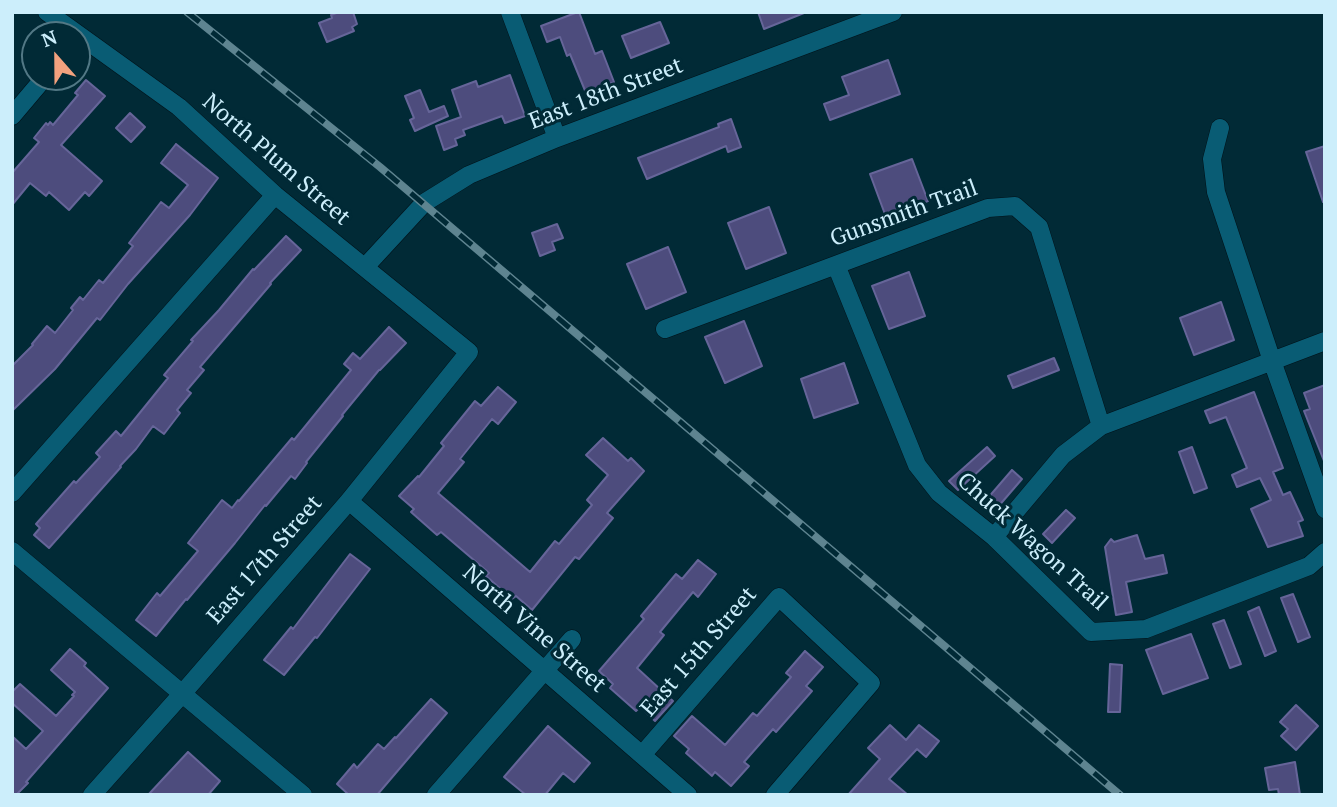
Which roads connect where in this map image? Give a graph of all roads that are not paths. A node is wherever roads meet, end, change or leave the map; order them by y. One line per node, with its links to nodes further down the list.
1 (510, 12): 7 (street)
2 (893, 12): 7 (street, East 18th Street)
3 (91, 46): 8 (street, North Plum Street)
4 (34, 91): 5 (street)
5 (12, 116)
6 (1220, 128): 14 (street)
7 (557, 138): 10 (street, East 18th Street)
8 (275, 195): 10 (street, North Plum Street); 16 (street)
9 (836, 265): 11 (street, Gunsmith Trail); 15 (street, Gunsmith Trail); 19 (street, Chuck Wagon Trail)
10 (365, 267): 13 (street, North Plum Street)
11 (664, 329)
12 (1325, 341): 14 (street)
13 (469, 352): 17 (street, East 17th Street)
14 (1272, 361): 15 (street); 18 (street)
15 (1101, 426): 19 (street)
16 (12, 493)
17 (349, 501): 23 (street, North Vine Street); 24 (street, East 17th Street)
18 (1325, 509)
19 (994, 537): 21 (street, Chuck Wagon Trail)
20 (12, 551): 24 (street)
21 (1325, 552)
22 (572, 639): 23 (street)
23 (544, 670): 25 (street, North Vine Street); 28 (street)
24 (182, 694): 26 (street, East 17th Street); 27 (street)
25 (642, 755): 29 (street, North Vine Street); 30 (street, East 15th Street)
26 (92, 795)
27 (303, 795)
28 (436, 795)
29 (688, 795)
30 (775, 795)

